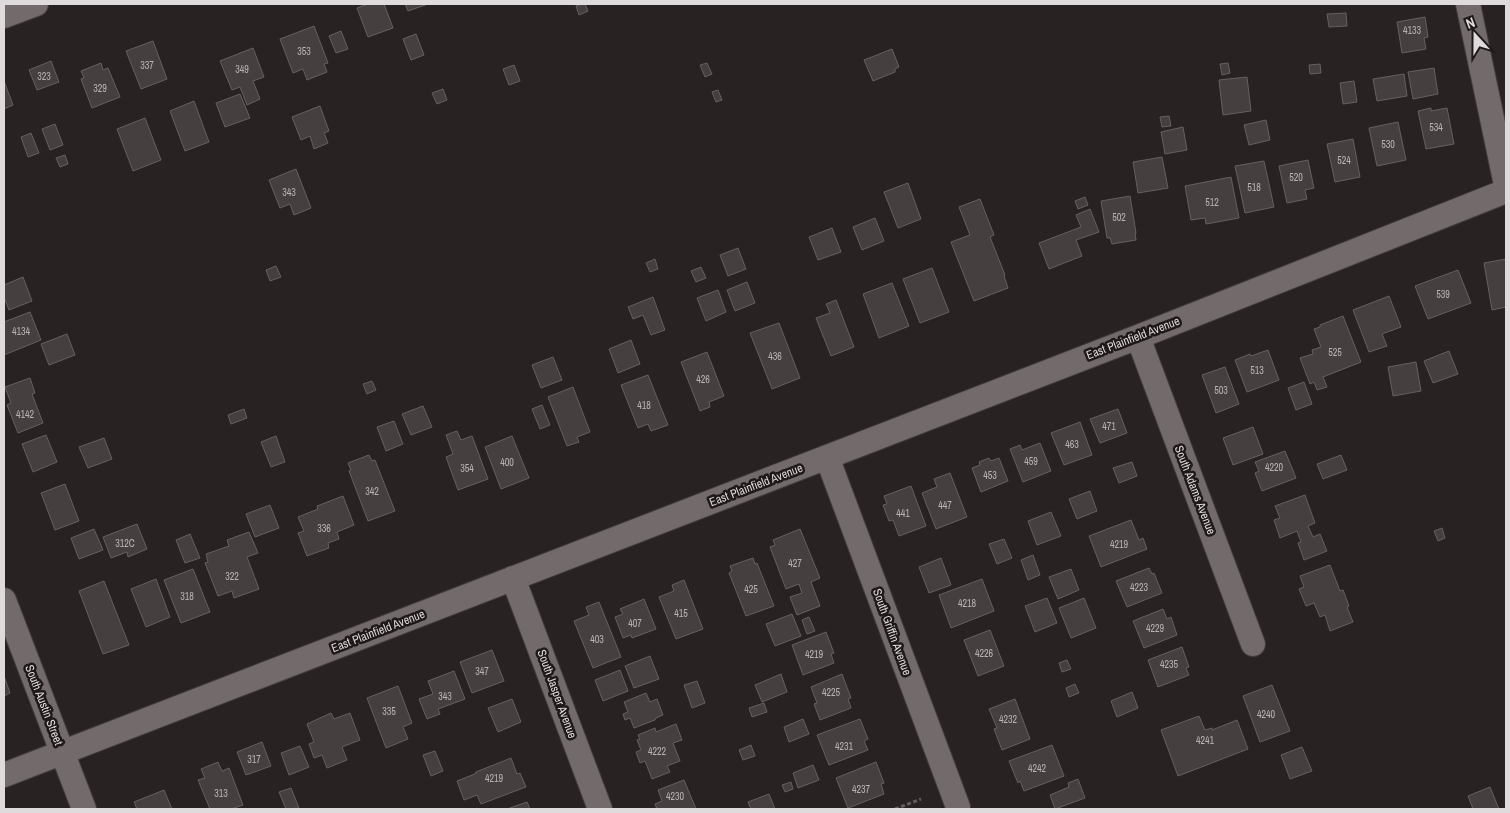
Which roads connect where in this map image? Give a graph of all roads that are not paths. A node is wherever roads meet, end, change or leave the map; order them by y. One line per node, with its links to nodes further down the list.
1 (36, 4): 3 (street)
2 (1468, 4): 4 (street)
3 (4, 16)
4 (1506, 185)
5 (1506, 191): 6 (street, East Plainfield Avenue)
6 (1138, 337): 7 (street, East Plainfield Avenue); 10 (street, South Adams Avenue)
7 (827, 457): 8 (street, East Plainfield Avenue); 13 (street, South Griffin Avenue)
8 (514, 578): 11 (street, East Plainfield Avenue); 15 (street, South Jasper Avenue)
9 (4, 600): 11 (street, South Austin Street)
10 (1253, 644)
11 (62, 753): 12 (street, East Plainfield Avenue); 14 (street, South Austin Street)
12 (4, 775)
13 (958, 807)
14 (84, 809)
15 (600, 809)

